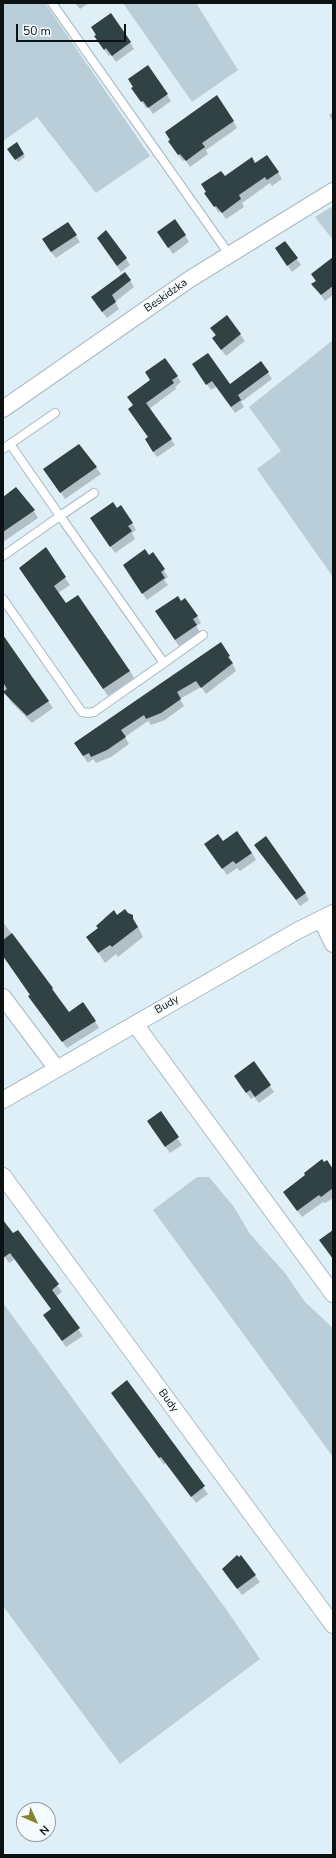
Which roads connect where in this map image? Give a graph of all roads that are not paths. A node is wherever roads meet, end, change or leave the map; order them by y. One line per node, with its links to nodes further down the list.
1 (52, 3): 3 (lane)
2 (333, 190): 3 (street, Beskidzka)
3 (229, 254): 4 (street, Beskidzka)
4 (3, 409)
5 (55, 413): 6 (lane)
6 (6, 447): 8 (lane)
7 (94, 493): 8 (lane)
8 (60, 516): 9 (lane); 12 (lane)
9 (3, 556)
10 (3, 599): 12 (lane)
11 (203, 635): 12 (lane)
12 (164, 663)
13 (327, 916): 14 (street); 16 (street, Budy)
14 (333, 944)
15 (3, 997): 17 (street)
16 (135, 1024): 17 (street, Budy); 20 (street)
17 (57, 1069): 18 (street, Budy)
18 (3, 1100)
19 (3, 1176): 21 (street, Budy)
20 (333, 1294)
21 (333, 1625)

